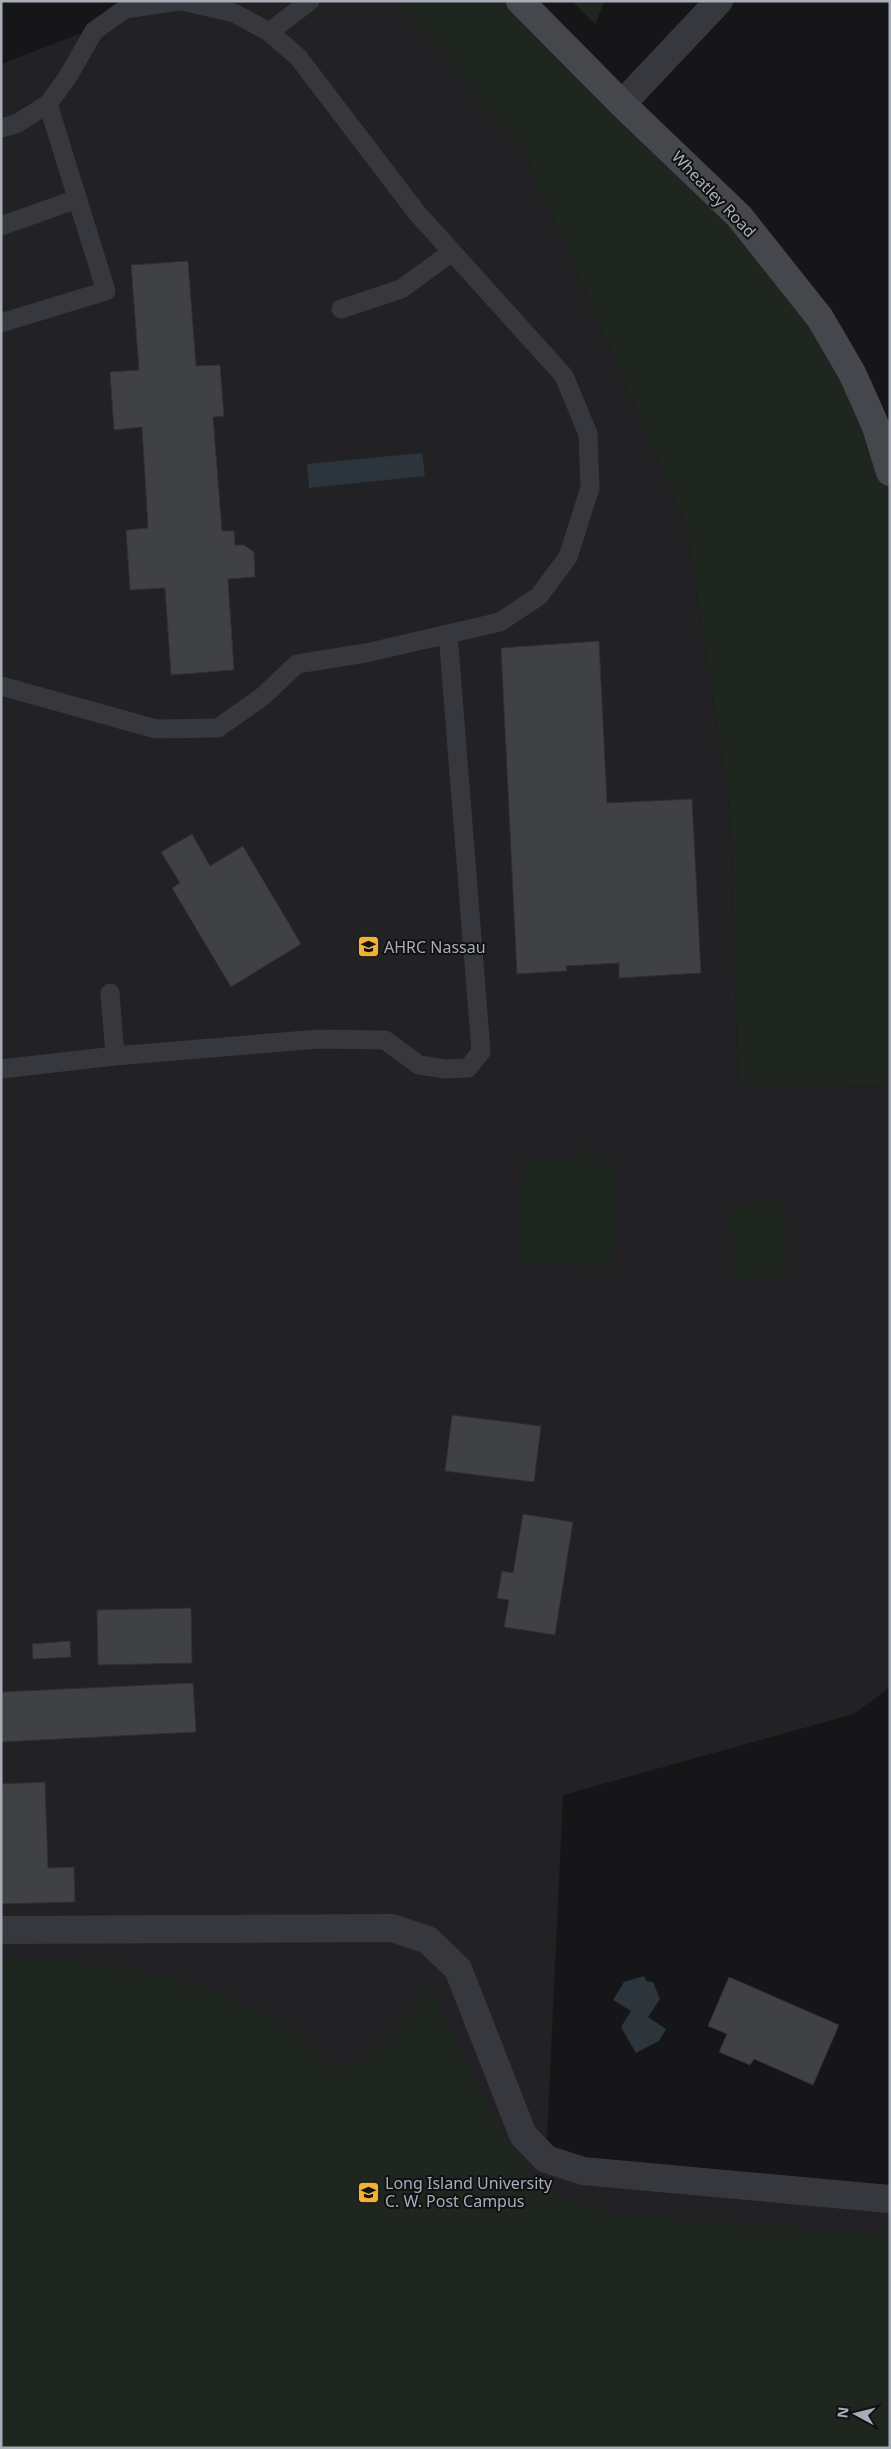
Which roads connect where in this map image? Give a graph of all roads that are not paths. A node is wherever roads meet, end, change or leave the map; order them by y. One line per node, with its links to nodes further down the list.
1 (181, 1): 5 (lane); 6 (lane)
2 (310, 1): 5 (lane)
3 (520, 1): 7 (main road, Wheatley Road)
4 (719, 1): 7 (street)
5 (269, 32): 11 (lane)
6 (48, 104): 8 (lane); 9 (lane)
7 (622, 104): 14 (main road, Wheatley Road)
8 (1, 128)
9 (78, 199): 10 (lane); 13 (lane)
10 (1, 226)
11 (452, 252): 12 (lane); 15 (lane)
12 (341, 309)
13 (1, 323)
14 (890, 472)
15 (448, 634): 16 (lane); 18 (lane)
16 (1, 686)
17 (110, 993): 18 (lane)
18 (115, 1056): 19 (lane)
19 (1, 1069)
20 (1, 1930): 21 (street)
21 (890, 2199)

